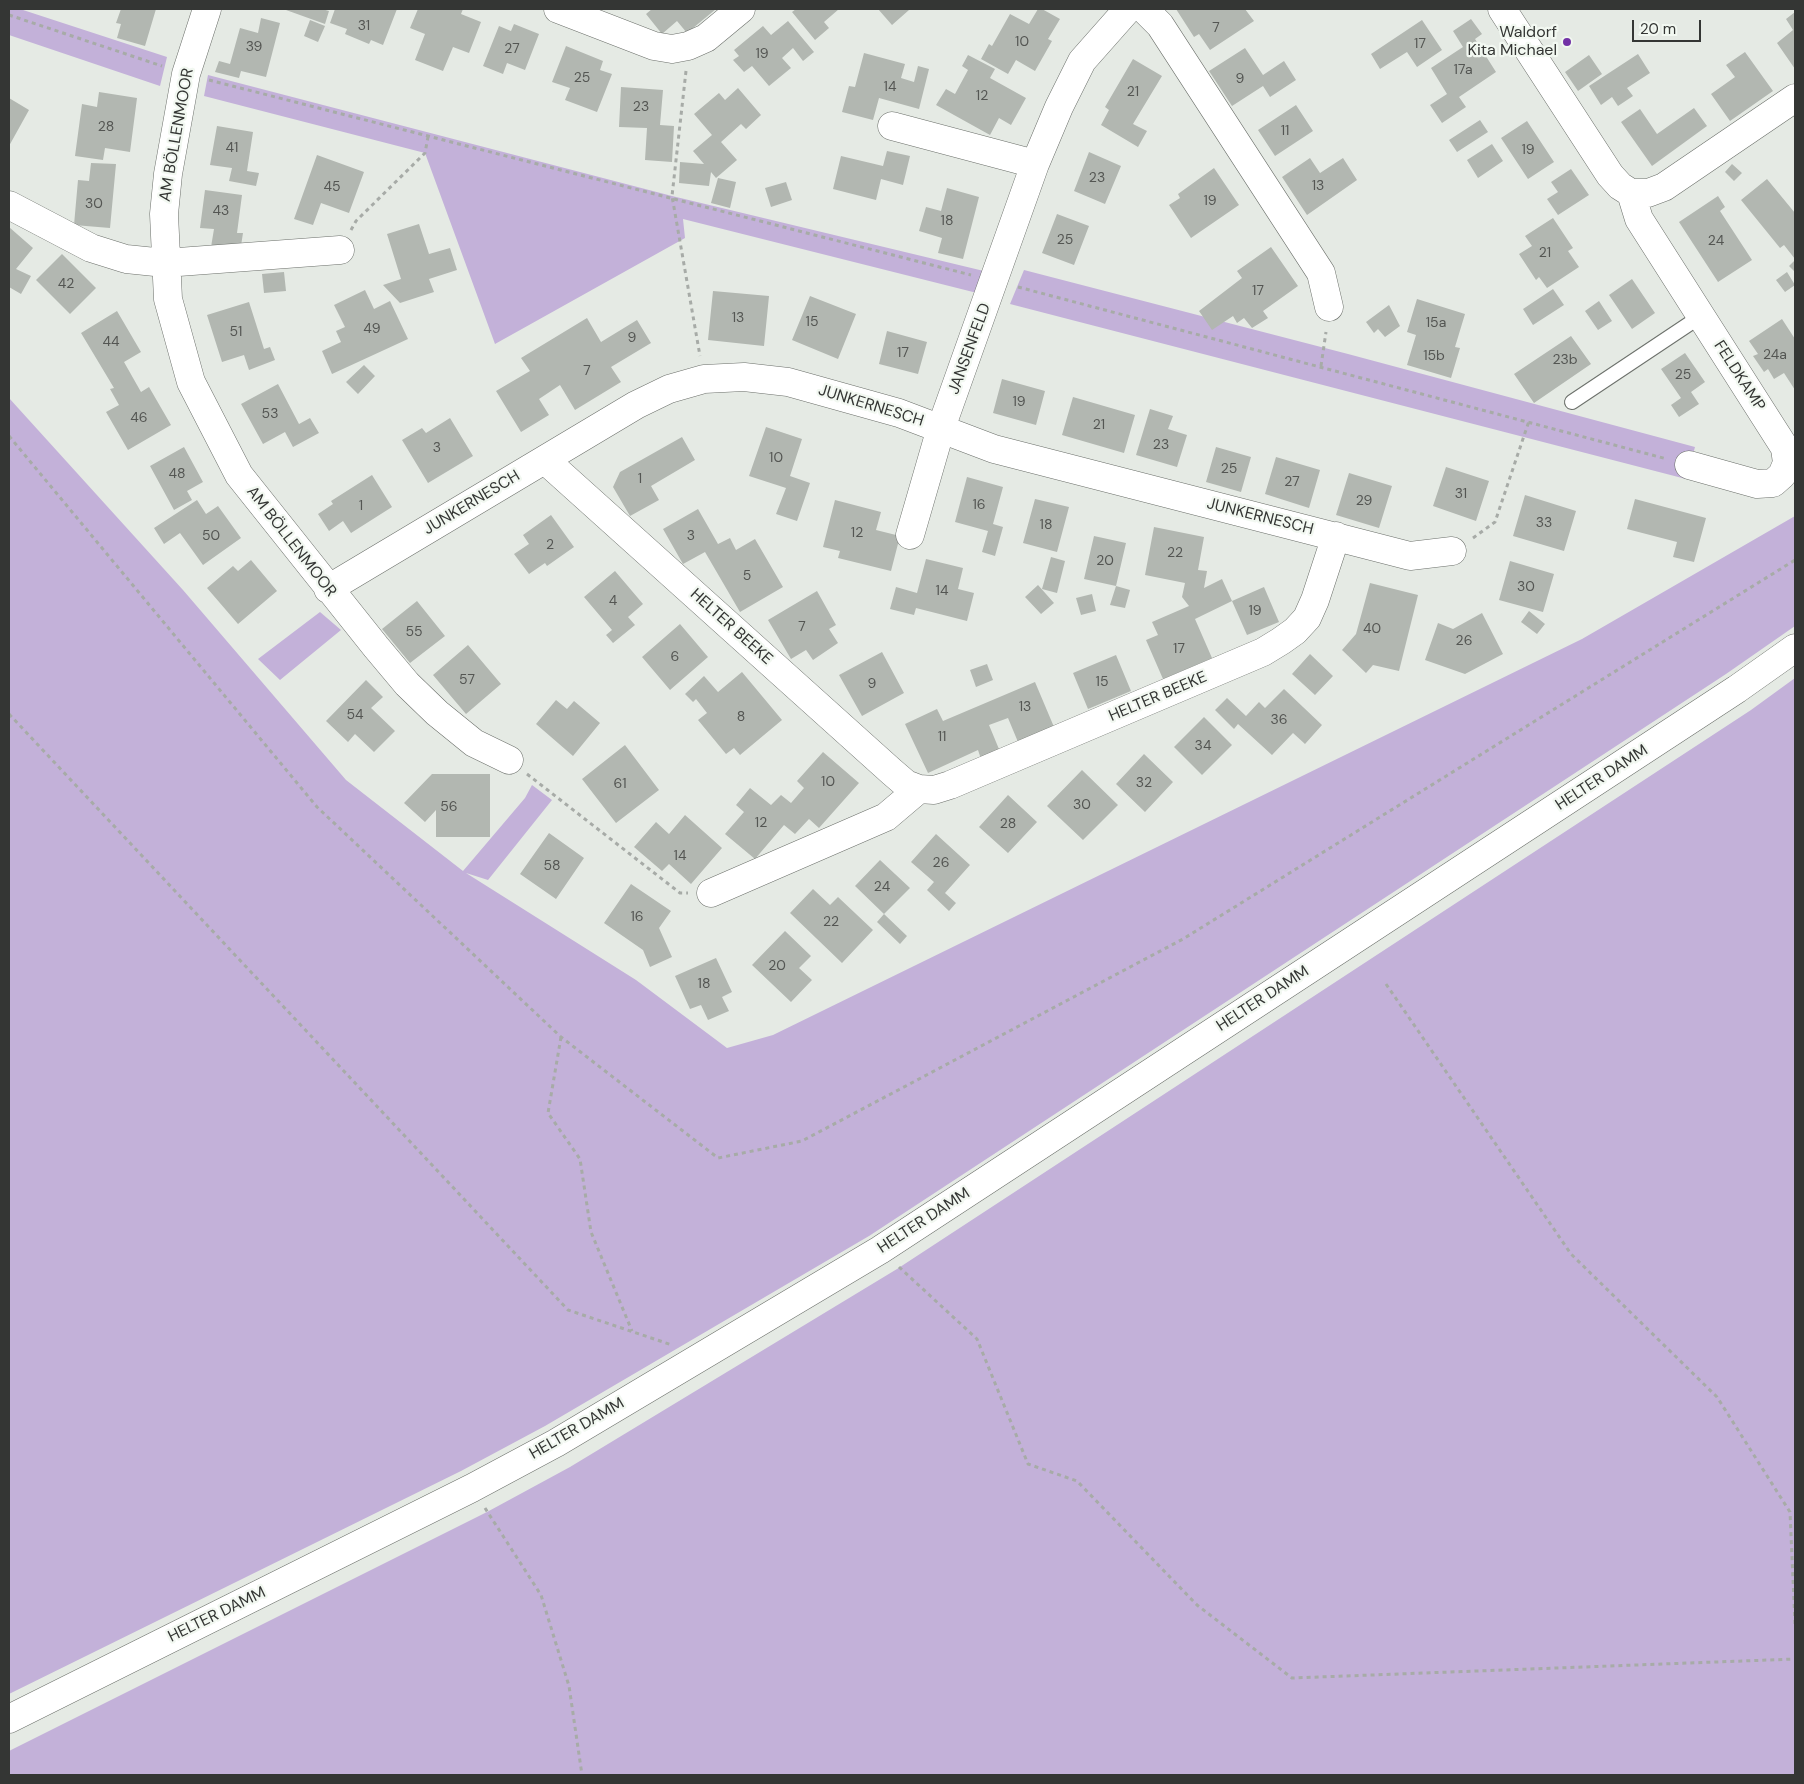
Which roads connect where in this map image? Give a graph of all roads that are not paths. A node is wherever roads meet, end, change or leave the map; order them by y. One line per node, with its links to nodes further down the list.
1 (207, 9): 13 (street, AM BÖLLENMOOR)
2 (558, 9): 3 (street)
3 (741, 9)
4 (1128, 9): 9 (street, JANSENFELD)
5 (1144, 9): 14 (street)
6 (1502, 9): 10 (street)
7 (1795, 98): 10 (street)
8 (892, 126): 9 (street)
9 (1036, 164): 17 (street, JANSENFELD)
10 (1632, 193): 15 (street, FELDKAMP)
11 (9, 205): 13 (street)
12 (340, 250): 13 (street)
13 (165, 263): 23 (street, AM BÖLLENMOOR)
14 (1329, 307)
15 (1701, 316): 16 (lane); 19 (street, FELDKAMP)
16 (1572, 402)
17 (941, 428): 18 (street, JUNKERNESCH); 20 (street, JANSENFELD); 21 (street, JUNKERNESCH)
18 (545, 460): 23 (street, JUNKERNESCH); 26 (street, HELTER BEEKE)
19 (1689, 465)
20 (910, 536)
21 (1336, 536): 22 (street, JUNKERNESCH); 26 (street, HELTER BEEKE)
22 (1452, 551)
23 (328, 589): 25 (street, AM BÖLLENMOOR)
24 (1795, 648): 28 (street, HELTER DAMM)
25 (509, 760)
26 (919, 789): 27 (street)
27 (711, 893)
28 (9, 1719)

